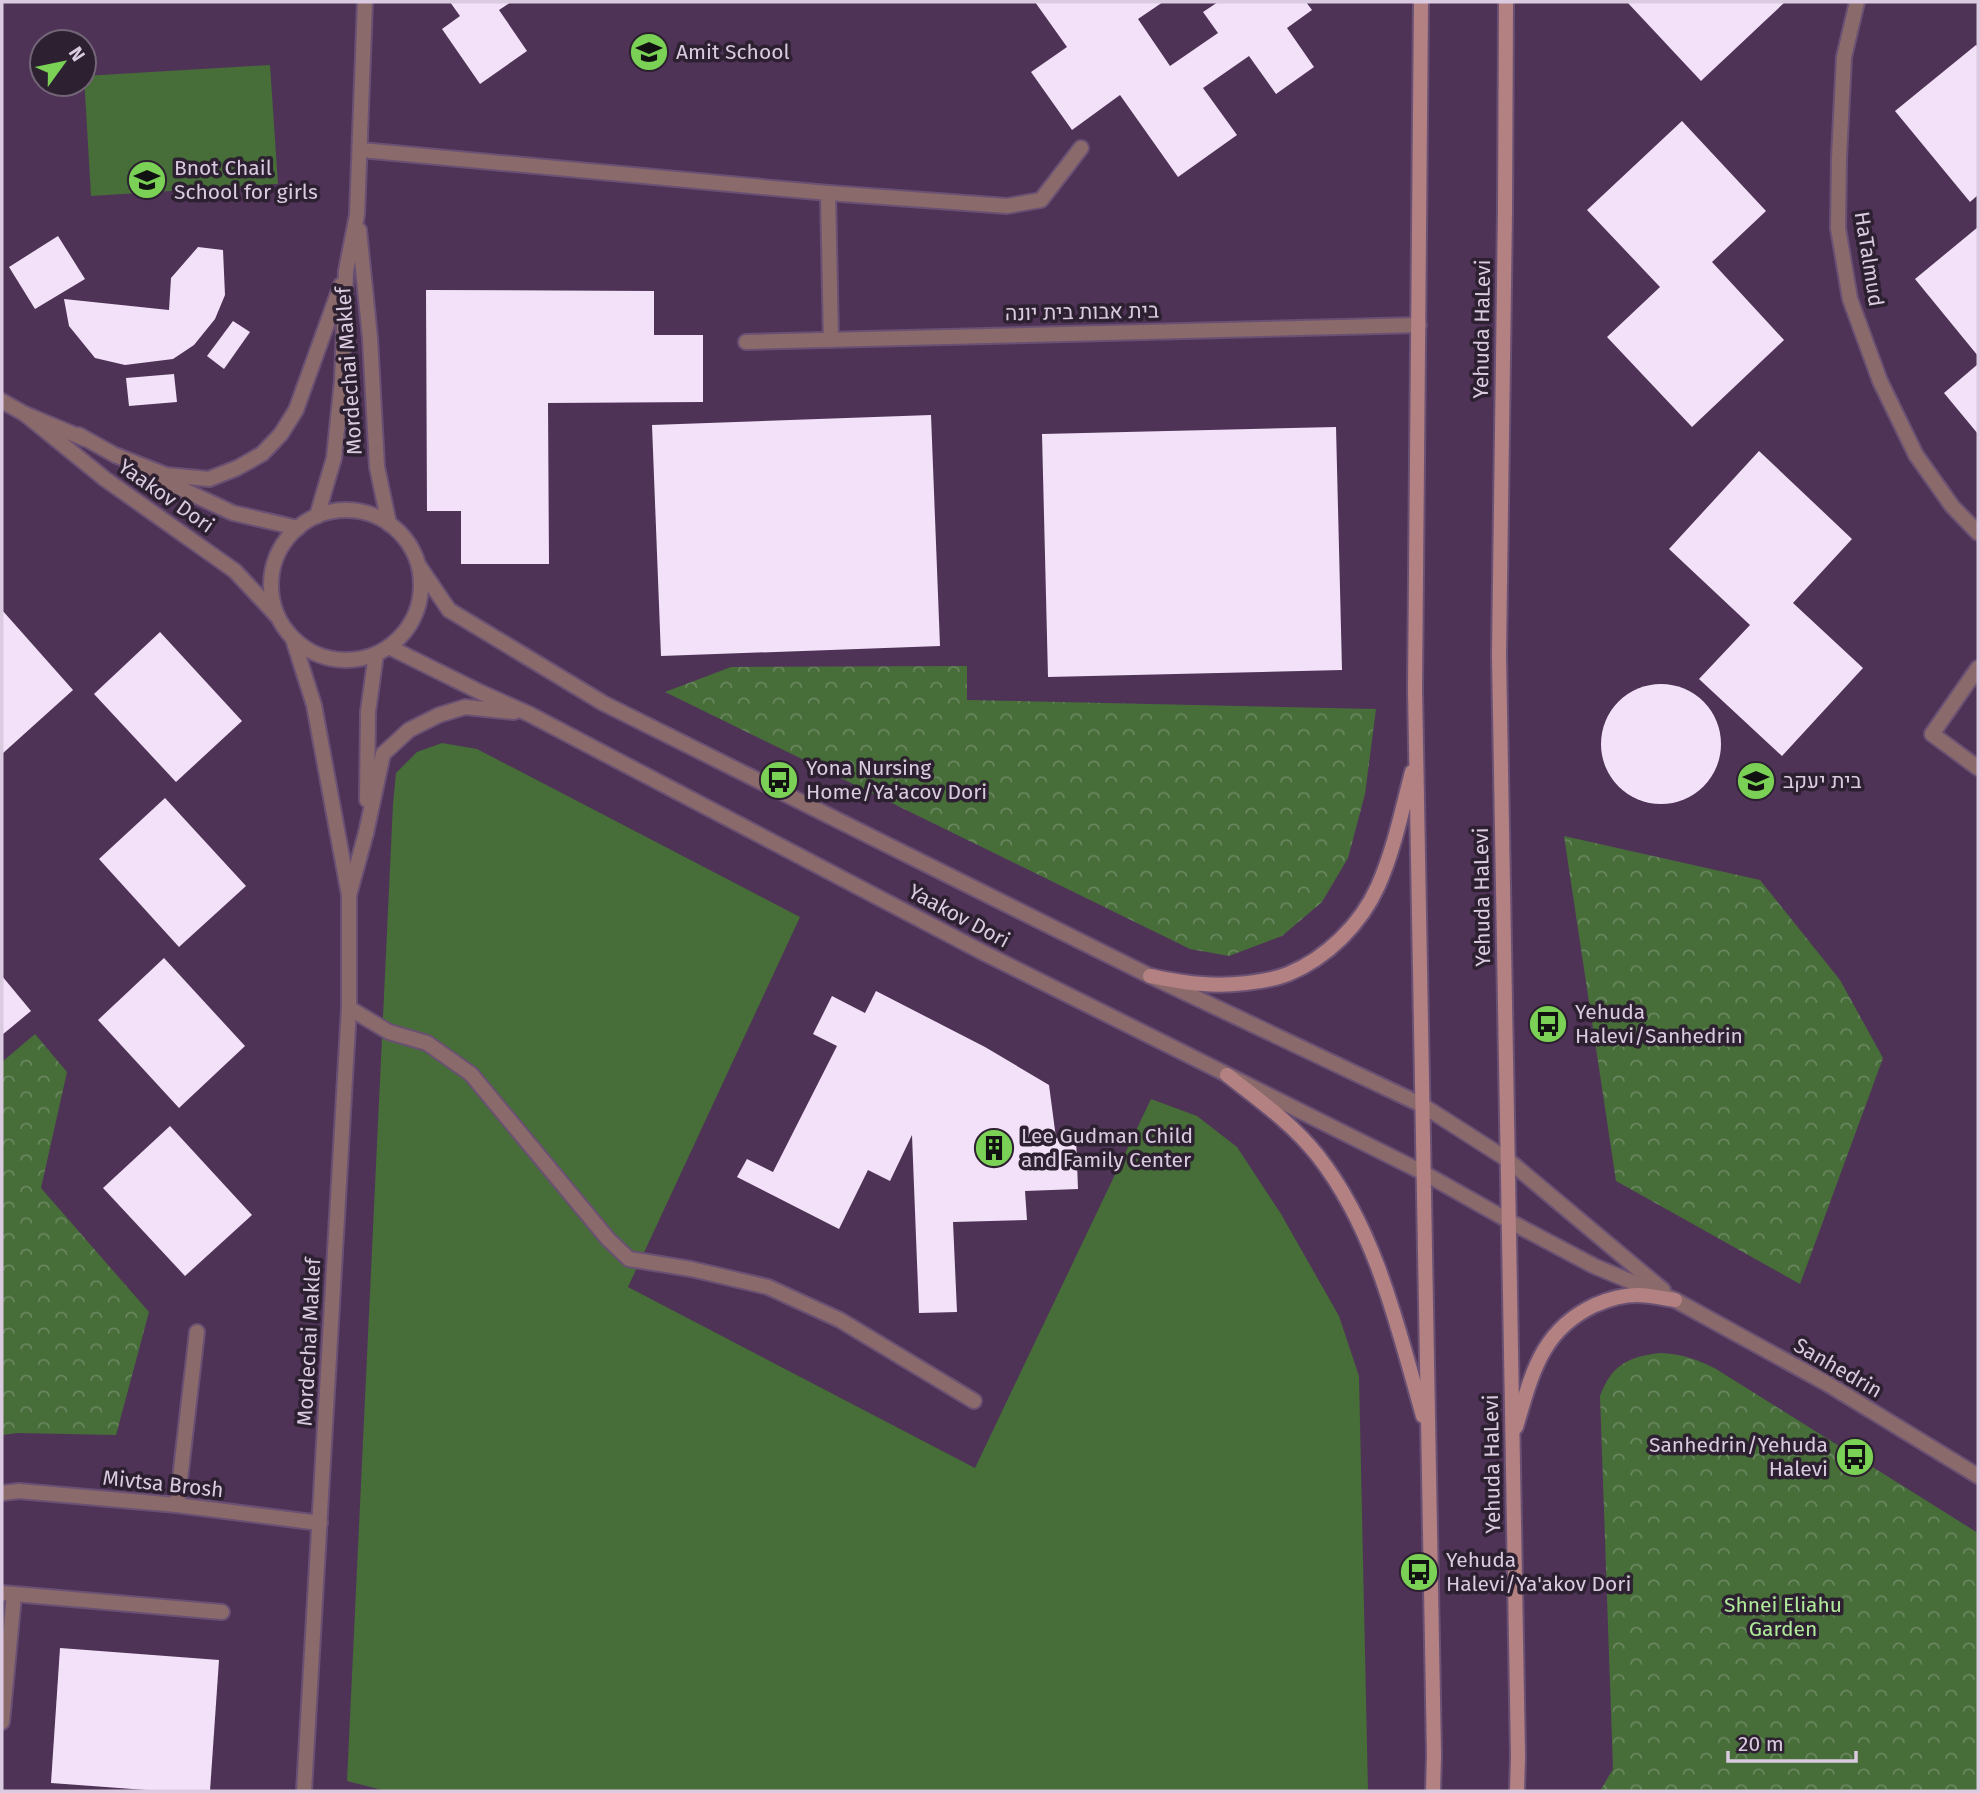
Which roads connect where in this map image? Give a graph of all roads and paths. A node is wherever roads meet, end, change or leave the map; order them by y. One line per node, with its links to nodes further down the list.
1 (365, 2): 6 (street, Mordechai Maklef)
2 (1421, 2): 10 (main road)
3 (1506, 2): 34 (main road, Yehuda HaLevi)
4 (1857, 2): 19 (street, HaTalmud)
5 (1081, 148): 7 (street)
6 (361, 150): 7 (street); 8 (street, Mordechai Maklef)
7 (828, 193): 11 (street)
8 (357, 215): 9 (street, Mordechai Maklef); 17 (street, Mordechai Maklef)
9 (346, 271): 15 (street); 16 (street, Mordechai Maklef)
10 (1419, 325): 11 (street, בית אבות בית יונה); 26 (main road)
11 (831, 340): 12 (street, בית אבות בית יונה)
12 (746, 342)
13 (2, 401): 14 (street, Yaakov Dori)
14 (24, 414): 15 (street, Yaakov Dori); 21 (street, Yaakov Dori)
15 (79, 435): 18 (street, Yaakov Dori)
16 (317, 516): 17 (street); 18 (street)
17 (389, 524): 20 (street)
18 (298, 528): 21 (street)
19 (1978, 533)
20 (419, 566): 23 (street); 30 (street, Yaakov Dori)
21 (278, 618): 22 (street)
22 (293, 639): 23 (street); 29 (street, Mordechai Maklef)
23 (383, 651): 25 (street, Yaakov Dori); 28 (street, Mordechai Maklef)
24 (1978, 668): 27 (street)
25 (529, 713): 28 (street); 32 (street, Yaakov Dori)
26 (1416, 754): 30 (main road); 33 (main road)
27 (1978, 768)
28 (366, 833): 29 (street, Mordechai Maklef)
29 (349, 895): 31 (street, Mordechai Maklef)
30 (1150, 976): 33 (street, Yaakov Dori)
31 (349, 1008): 39 (street); 45 (street, Mordechai Maklef)
32 (1227, 1075): 35 (street, Yaakov Dori); 40 (main road)
33 (1422, 1105): 34 (street, Yaakov Dori); 35 (main road)
34 (1508, 1160): 36 (main road, Yehuda HaLevi); 37 (street, Sanhedrin)
35 (1424, 1173): 36 (street, Yaakov Dori); 40 (main road)
36 (1509, 1222): 37 (street, Sanhedrin); 41 (main road, Yehuda HaLevi)
37 (1675, 1300): 41 (main road); 42 (street, Sanhedrin)
38 (197, 1332): 44 (street)
39 (974, 1401)
40 (1428, 1434): 50 (main road)
41 (1513, 1438): 51 (main road, Yehuda HaLevi)
42 (1978, 1476)
43 (2, 1493): 44 (street, Mivtsa Brosh)
44 (177, 1505): 45 (street, Mivtsa Brosh)
45 (320, 1523): 49 (street, Mordechai Maklef)
46 (8, 1594): 47 (street); 48 (street)
47 (222, 1612)
48 (2, 1722)
49 (304, 1791)
50 (1433, 1791)
51 (1517, 1791)

